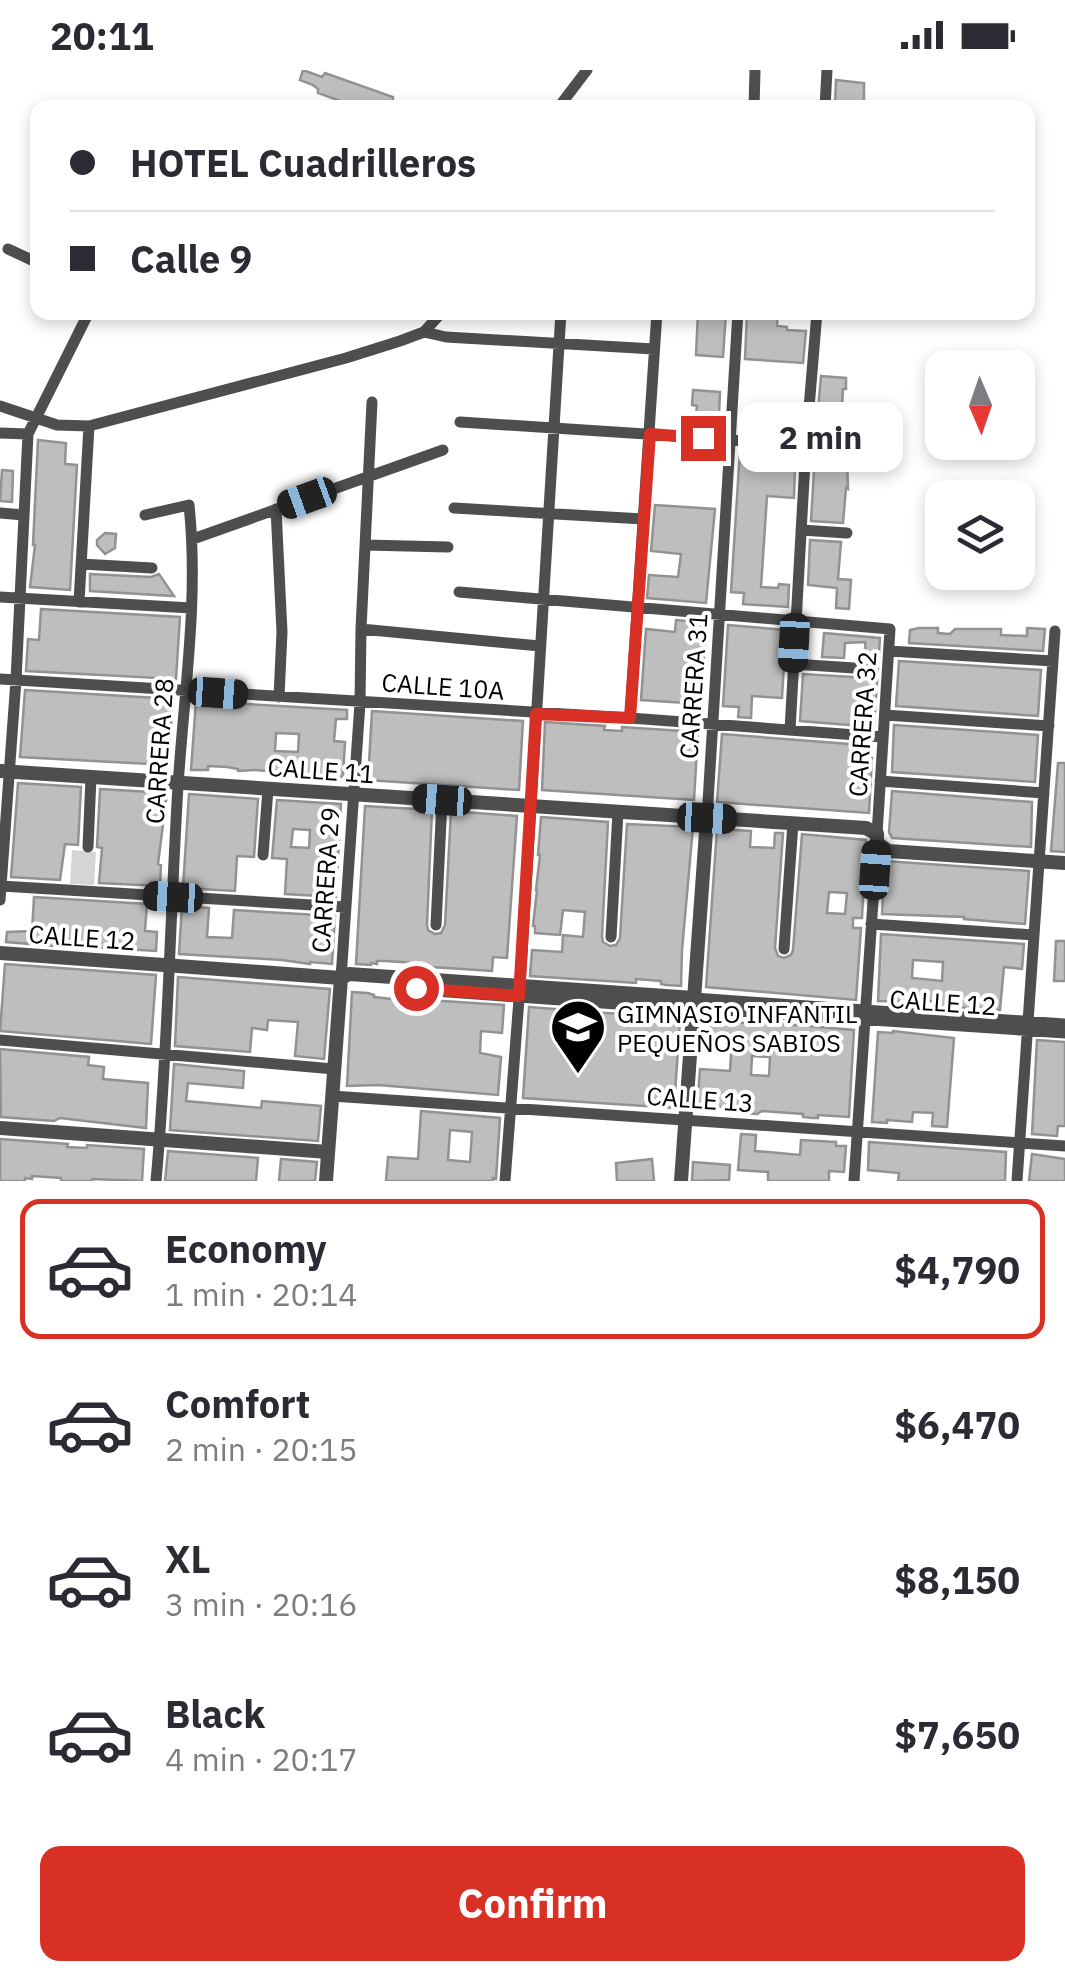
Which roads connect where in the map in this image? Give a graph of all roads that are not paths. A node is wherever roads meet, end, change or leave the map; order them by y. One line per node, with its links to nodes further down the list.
1 (587, 70): 4 (street)
2 (755, 70): 5 (street)
3 (827, 70): 6 (street)
4 (564, 100)
5 (754, 100)
6 (825, 100)
7 (8, 249): 8 (street)
8 (30, 259)
9 (84, 320): 20 (street)
10 (435, 320): 15 (street)
11 (561, 320): 16 (street)
12 (657, 320): 17 (street)
13 (737, 320): 27 (street, CARRERA 31)
14 (816, 320): 28 (street)
15 (424, 332): 16 (street); 22 (street)
16 (558, 344): 17 (street); 23 (street)
17 (654, 350): 26 (street)
18 (372, 402): 31 (street, CARRERA 29)
19 (0, 406): 20 (street)
20 (36, 418): 22 (street); 25 (street)
21 (460, 422): 23 (street)
22 (89, 426): 44 (street)
23 (553, 428): 26 (street); 36 (street)
24 (0, 432): 25 (street)
25 (28, 434): 37 (street)
26 (650, 434): 27 (street); 38 (street)
27 (730, 439): 28 (street); 53 (street, CARRERA 31)
28 (806, 444): 29 (street); 39 (street)
29 (846, 447)
30 (442, 450): 31 (street)
31 (369, 476): 33 (street); 42 (street, CARRERA 29)
32 (454, 508): 36 (street)
33 (276, 510): 41 (street); 65 (street)
34 (0, 513): 37 (street)
35 (145, 514): 41 (street, CARRERA 28)
36 (548, 514): 38 (street); 49 (street)
37 (24, 515): 48 (street)
38 (644, 519): 52 (street)
39 (801, 530): 40 (street); 54 (street)
40 (847, 534)
41 (193, 539): 51 (street, CARRERA 28)
42 (366, 546): 43 (street); 55 (street, CARRERA 29)
43 (448, 547)
44 (81, 564): 45 (street); 50 (street)
45 (152, 568)
46 (459, 592): 49 (street)
47 (0, 597): 48 (street)
48 (20, 598): 50 (street); 63 (street)
49 (543, 599): 52 (street); 57 (street)
50 (79, 602): 51 (street)
51 (192, 608): 64 (street, CARRERA 28)
52 (637, 608): 53 (street); 71 (street)
53 (720, 614): 54 (street); 72 (street, CARRERA 31)
54 (796, 621): 58 (street, CARRERA 32); 60 (street)
55 (361, 628): 57 (street); 68 (street, CARRERA 29)
56 (1055, 631): 59 (street)
57 (540, 646): 69 (street)
58 (889, 651): 59 (street); 70 (street, CARRERA 32)
59 (1053, 661): 66 (street)
60 (793, 664): 61 (street); 74 (street)
61 (854, 668)
62 (0, 679): 63 (street, CALLE 10A)
63 (16, 680): 64 (street, CALLE 10A); 76 (street)
64 (187, 690): 65 (street, CALLE 10A); 79 (street, CARRERA 28)
65 (279, 697): 68 (street, CALLE 10A)
66 (1051, 697): 67 (street); 73 (street)
67 (1065, 698)
68 (360, 703): 69 (street, CALLE 10A); 82 (street, CARRERA 29)
69 (536, 714): 71 (street, CALLE 10A); 84 (street)
70 (885, 715): 73 (street); 75 (street, CARRERA 32)
71 (630, 718): 72 (street, CALLE 10A)
72 (714, 724): 74 (street, CALLE 10A); 86 (street, CARRERA 31)
73 (1048, 726): 81 (street)
74 (790, 730): 75 (street, CALLE 10A)
75 (884, 738): 78 (street, CARRERA 32)
76 (4, 772): 77 (street, CALLE 11); 93 (street)
77 (91, 777): 79 (street, CALLE 11); 89 (street)
78 (880, 781): 81 (street); 88 (street, CARRERA 32)
79 (178, 783): 80 (street, CALLE 11); 94 (street, CARRERA 28)
80 (268, 789): 82 (street, CALLE 11); 90 (street)
81 (1044, 792): 91 (street)
82 (353, 794): 83 (street, CALLE 11); 96 (street, CARRERA 29)
83 (442, 800): 84 (street, CALLE 11); 97 (street)
84 (530, 806): 85 (street, CALLE 11); 105 (street)
85 (618, 812): 86 (street, CALLE 11); 100 (street)
86 (707, 818): 87 (street, CALLE 11); 106 (street, CARRERA 31)
87 (793, 823): 88 (street, CALLE 11); 101 (street)
88 (877, 838): 91 (street, CALLE 11); 98 (street, CARRERA 32)
89 (88, 847)
90 (263, 855)
91 (1039, 861): 92 (street, CALLE 11); 99 (street)
92 (1065, 863)
93 (1, 886): 94 (street); 95 (street)
94 (173, 897): 96 (street); 103 (street, CARRERA 28)
95 (0, 900)
96 (345, 907): 104 (street, CARRERA 29)
97 (436, 924)
98 (871, 924): 99 (street); 107 (street, CARRERA 32)
99 (1034, 934): 109 (street)
100 (612, 937)
101 (784, 949)
102 (0, 953): 103 (street, CALLE 12)
103 (170, 966): 104 (street, CALLE 12); 112 (street, CARRERA 28)
104 (340, 978): 105 (street, CALLE 12); 113 (street, CARRERA 29)
105 (519, 991): 106 (street, CALLE 12); 115 (street)
106 (694, 1003): 107 (street, CALLE 12); 116 (street, CARRERA 31)
107 (865, 1015): 109 (street, CALLE 12); 118 (street, CARRERA 32)
108 (1065, 1024): 109 (street, CALLE 12)
109 (1028, 1026): 110 (street, CALLE 12); 120 (street)
110 (1065, 1033)
111 (0, 1040): 112 (street)
112 (164, 1055): 113 (street); 119 (street, CARRERA 28)
113 (334, 1068): 114 (street, CARRERA 29)
114 (332, 1096): 115 (street, CALLE 13); 122 (street, CARRERA 29)
115 (512, 1108): 116 (street, CALLE 13); 125 (street)
116 (685, 1120): 118 (street, CALLE 13); 126 (street, CARRERA 31)
117 (0, 1128): 119 (street)
118 (857, 1132): 120 (street, CALLE 13); 127 (street, CARRERA 32)
119 (160, 1140): 122 (street); 123 (street, CARRERA 28)
120 (1020, 1142): 121 (street, CALLE 13); 128 (street)
121 (1065, 1146)
122 (328, 1152): 124 (street, CARRERA 29)
123 (156, 1181)
124 (326, 1181)
125 (505, 1181)
126 (681, 1181)
127 (854, 1181)
128 (1017, 1181)

